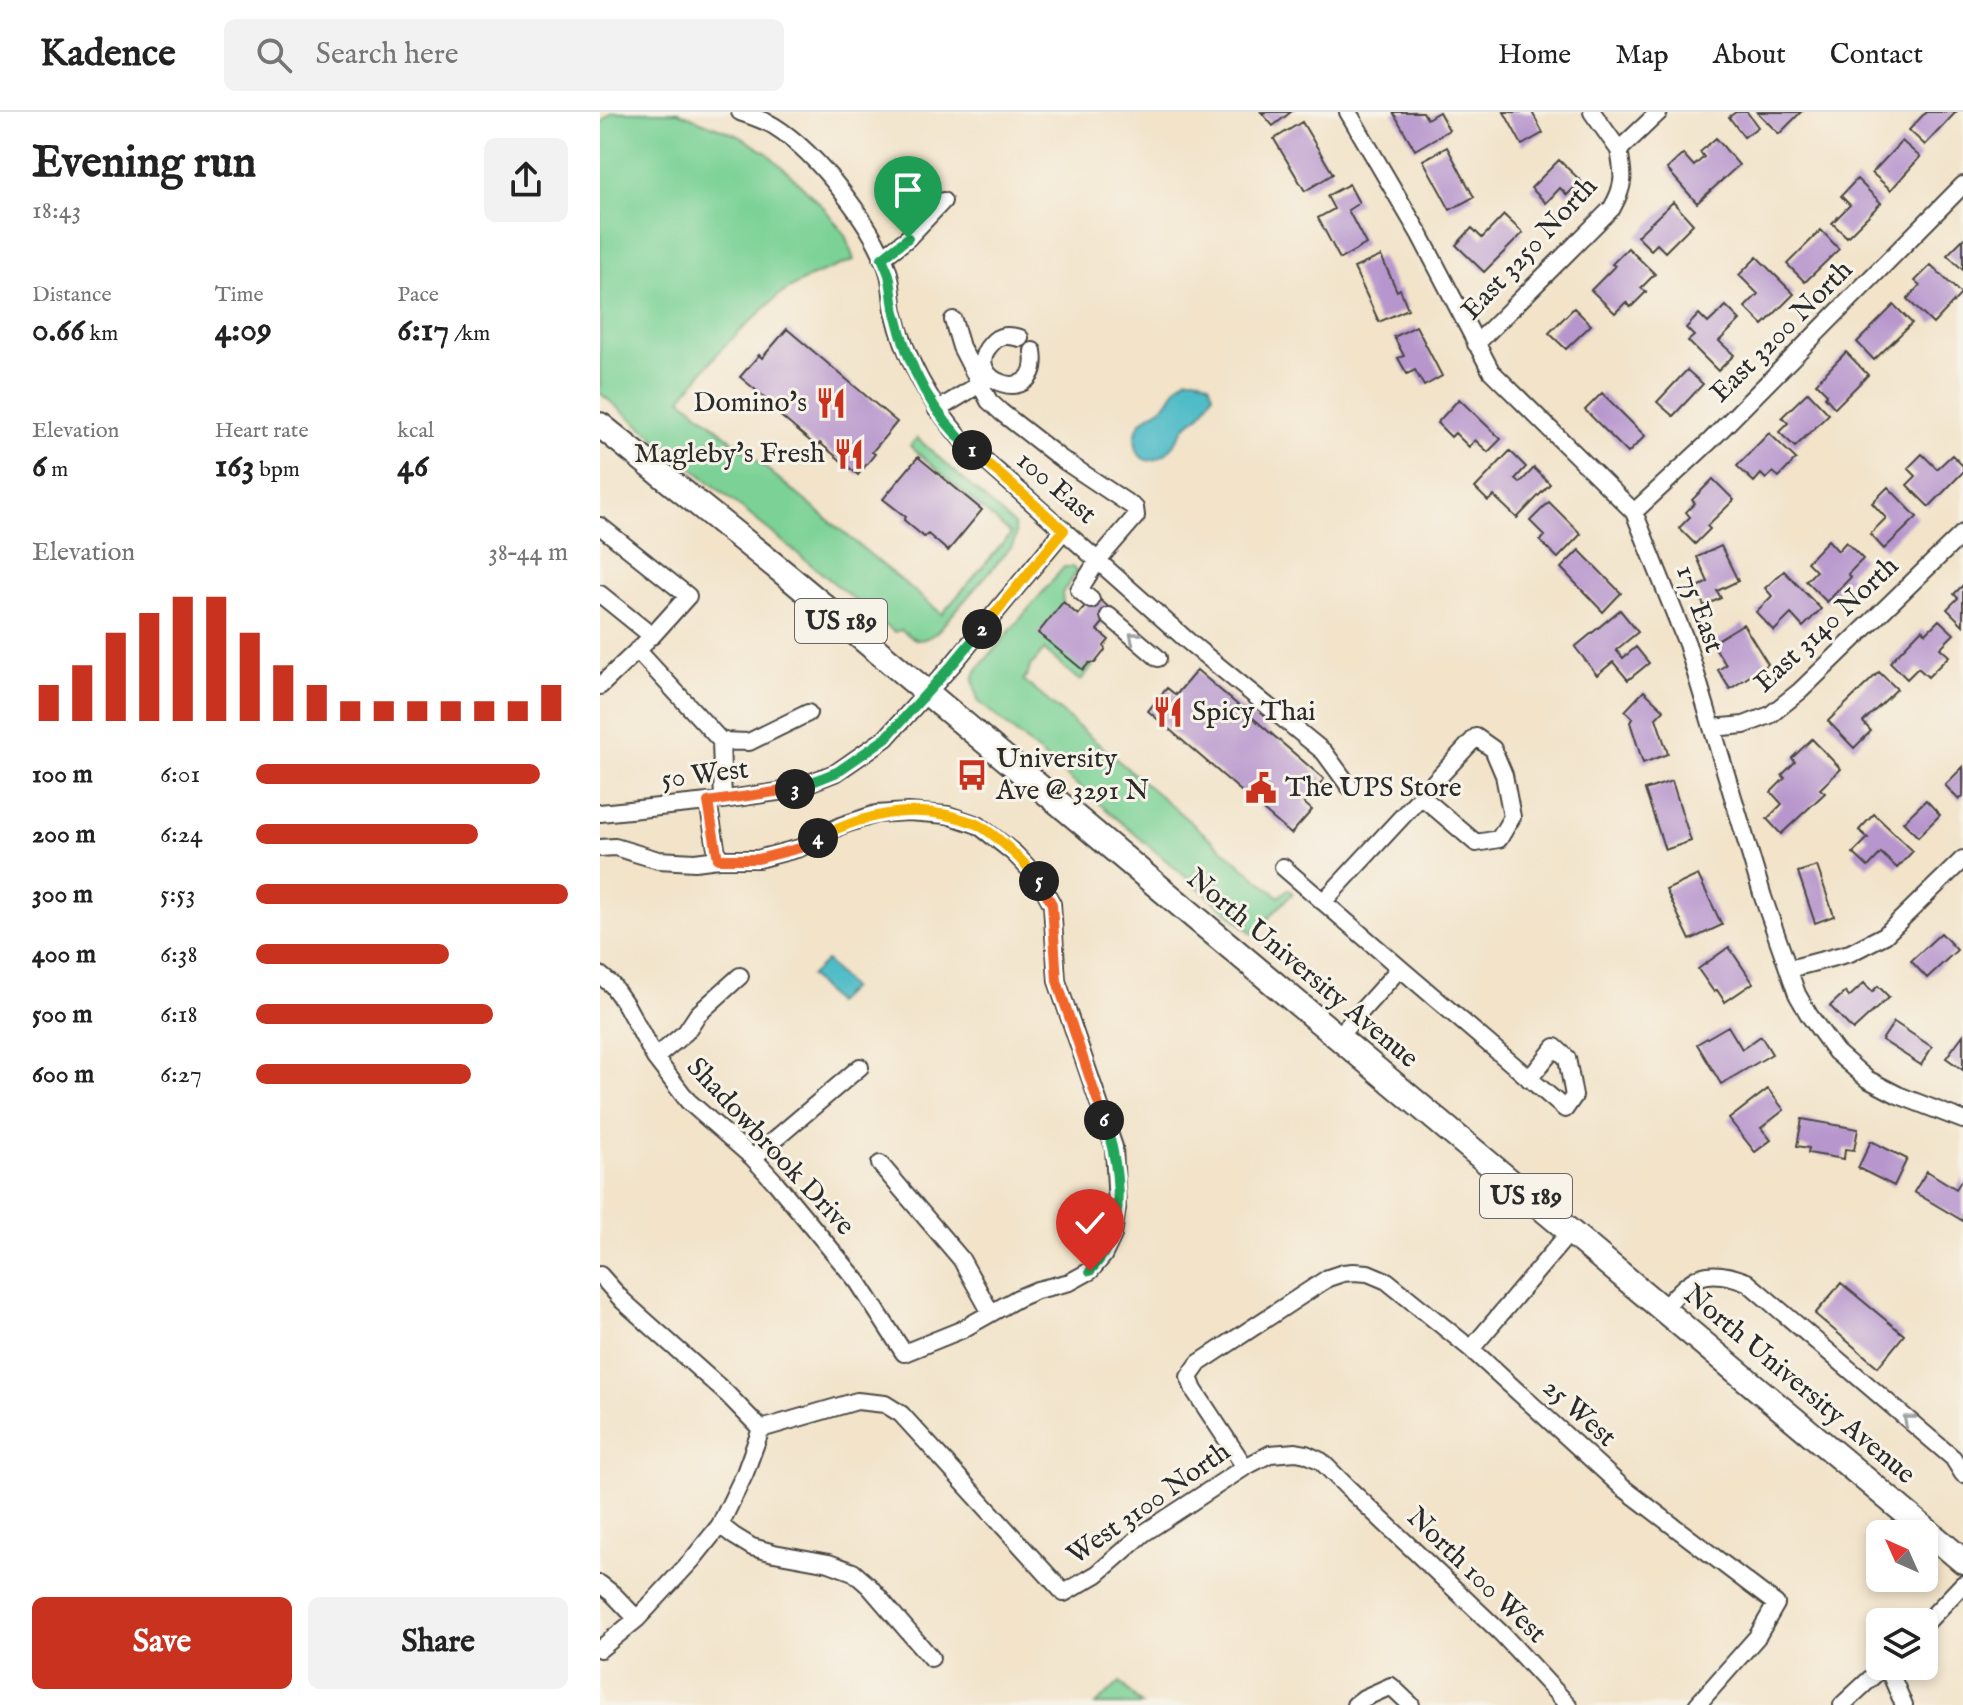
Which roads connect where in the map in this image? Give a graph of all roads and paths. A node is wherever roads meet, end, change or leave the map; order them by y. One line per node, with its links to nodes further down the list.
1 (740, 112): 8 (street, 100 East)
2 (1348, 112): 11 (street, 175 East)
3 (1592, 112): 5 (street)
4 (1659, 112): 5 (street, East 3250 North)
5 (1619, 150): 11 (street, East 3250 North)
6 (1963, 185): 16 (street, East 3200 North)
7 (943, 201): 8 (street)
8 (882, 258): 14 (street, 100 East)
9 (953, 320): 13 (street)
10 (1020, 338): 13 (street)
11 (1476, 344): 16 (street, 175 East)
12 (1033, 351): 13 (street)
13 (985, 380): 14 (street); 20 (street)
14 (937, 410): 18 (street, 100 East)
15 (600, 425): 28 (highway, North University Avenue / US 189)
16 (1634, 512): 30 (street, 175 East)
17 (600, 526): 24 (street)
18 (1064, 530): 20 (street, 100 East); 28 (street, 50 West)
19 (1963, 533): 30 (street, East 3140 North)
20 (1098, 560): 22 (street); 32 (street, 100 East)
21 (600, 594): 24 (street)
22 (1091, 600)
23 (1109, 616): 26 (street, one-way to 23)
24 (652, 636): 25 (street)
25 (637, 650): 27 (street); 31 (street)
26 (1158, 658)
27 (600, 686)
28 (926, 692): 34 (street, 50 West); 45 (highway, North University Avenue / US 189)
29 (808, 713): 31 (street)
30 (1712, 728): 42 (street, 175 East)
31 (721, 741): 34 (street)
32 (1349, 786)
33 (1421, 796): 33 (street); 40 (street)
34 (716, 801): 35 (street, 50 West); 37 (street)
35 (600, 813)
36 (600, 848): 37 (street)
37 (718, 859): 55 (street)
38 (1963, 859): 42 (street)
39 (1283, 867): 40 (street)
40 (1323, 902): 41 (street)
41 (1400, 968): 45 (street); 48 (street)
42 (1789, 969): 49 (street, 175 East)
43 (600, 975): 46 (street, Shadowbrook Drive)
44 (740, 976): 46 (street)
45 (1337, 1038): 52 (highway, North University Avenue / US 189)
46 (655, 1058): 50 (street, Shadowbrook Drive)
47 (860, 1067): 50 (street)
48 (1529, 1079)
49 (1963, 1120)
50 (753, 1158): 55 (street, Shadowbrook Drive)
51 (880, 1164): 55 (street)
52 (1569, 1233): 54 (highway, North University Avenue / US 189); 56 (street)
53 (600, 1275): 57 (street)
54 (1662, 1310): 59 (street, one-way to 54); 62 (highway, North University Avenue / US 189)
55 (991, 1313)
56 (1471, 1349): 58 (street, 25 West); 74 (street, 25 West)
57 (761, 1429): 58 (street, West 3100 North); 61 (street)
58 (1245, 1467): 60 (street, West 3100 North)
59 (1963, 1474)
60 (1346, 1486): 73 (street, North 100 West)
61 (720, 1525): 66 (street); 68 (street)
62 (1963, 1561)
63 (600, 1584): 66 (street)
64 (1963, 1584): 65 (street)
65 (1938, 1610)
66 (637, 1619): 67 (street)
67 (600, 1649)
68 (931, 1658)
69 (1870, 1680): 75 (street)
70 (1892, 1680): 76 (street)
71 (1355, 1705): 72 (street)
72 (1411, 1705)
73 (1568, 1705)
74 (1697, 1705)
75 (1842, 1705)
76 (1904, 1705)

